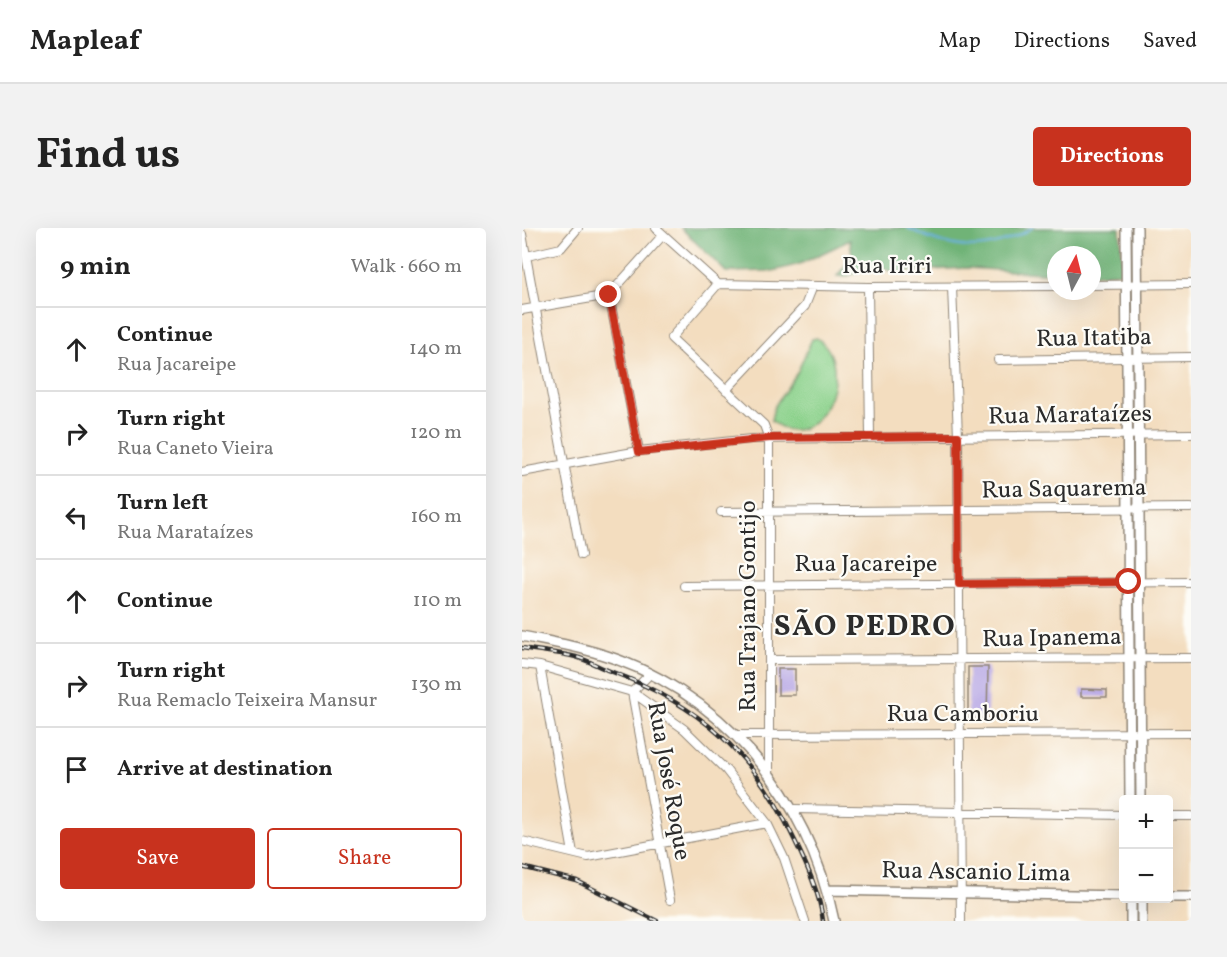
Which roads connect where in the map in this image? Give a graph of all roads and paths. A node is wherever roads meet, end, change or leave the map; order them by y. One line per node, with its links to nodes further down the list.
1 (578, 228): 7 (street)
2 (656, 228): 6 (street)
3 (1126, 228): 12 (street)
4 (1137, 228): 13 (street)
5 (522, 234): 7 (street)
6 (663, 235): 8 (street); 17 (street)
7 (527, 256): 18 (street)
8 (718, 284): 14 (street, Rua Iriri); 23 (street)
9 (1191, 284): 13 (street)
10 (1047, 285): 15 (street, Rua Iriri)
11 (1101, 285): 12 (street)
12 (1126, 285): 13 (street); 20 (street)
13 (1137, 285): 20 (street)
14 (813, 286): 16 (street, Rua Iriri); 23 (street)
15 (952, 286): 16 (street, Rua Iriri); 27 (street)
16 (868, 287): 26 (street)
17 (609, 295): 18 (street); 29 (street)
18 (534, 308): 19 (street); 30 (street)
19 (522, 310)
20 (1133, 357): 21 (street, Rua Itatiba); 22 (street, Rua Itatiba); 24 (street)
21 (1191, 357)
22 (998, 360)
23 (726, 390): 28 (street)
24 (1133, 434): 25 (street, Rua Marataízes); 27 (street, Rua Marataízes); 32 (street)
25 (1191, 434)
26 (870, 436): 27 (street, Rua Marataízes); 28 (street, Rua Marataízes)
27 (958, 436): 34 (street)
28 (769, 438): 29 (street, Rua Marataízes); 36 (street, Rua Trajano Gontijo)
29 (639, 452): 30 (street, Rua Marataízes)
30 (564, 464): 31 (street, Rua Marataízes); 37 (street)
31 (522, 472)
32 (1134, 508): 33 (street, Rua Saquarema); 34 (street, Rua Saquarema); 38 (street)
33 (1191, 508)
34 (958, 510): 36 (street, Rua Saquarema); 40 (street)
35 (721, 512): 36 (street, Rua Saquarema)
36 (769, 512): 41 (street, Rua Trajano Gontijo)
37 (581, 555)
38 (1134, 582): 39 (street, Rua Jacareipe); 40 (street, Rua Jacareipe); 44 (street)
39 (1191, 582)
40 (959, 584): 41 (street, Rua Jacareipe); 46 (street)
41 (769, 585): 42 (street, Rua Jacareipe); 47 (street, Rua Trajano Gontijo)
42 (684, 586)
43 (522, 636): 50 (street)
44 (1135, 657): 45 (street, Rua Ipanema); 46 (street, Rua Ipanema); 52 (street); 55 (street)
45 (1191, 658)
46 (960, 659): 47 (street, Rua Ipanema); 54 (street)
47 (769, 660): 57 (street, Rua Trajano Gontijo)
48 (522, 664): 49 (street)
49 (540, 666): 51 (street); 69 (street)
50 (649, 675): 51 (street, Rua José Roque); 56 (street)
51 (632, 692): 66 (street); 68 (street, Rua José Roque)
52 (1140, 733): 53 (street, Rua Camboriu); 55 (street, Rua Camboriu); 60 (street)
53 (1191, 733)
54 (960, 734): 55 (street, Rua Camboriu); 57 (street, Rua Camboriu); 62 (street)
55 (1130, 734): 59 (street)
56 (735, 735): 57 (street, Rua Camboriu); 58 (street)
57 (769, 735): 58 (street, Rua Trajano Gontijo)
58 (769, 774): 61 (street)
59 (1130, 795)
60 (1141, 795)
61 (794, 809): 62 (street); 70 (street)
62 (960, 812): 63 (street); 71 (street)
63 (1119, 815)
64 (1173, 816): 65 (street)
65 (1191, 816)
66 (767, 824): 68 (street); 78 (street)
67 (522, 841): 69 (street)
68 (660, 844): 69 (street); 75 (street, Rua José Roque)
69 (573, 853)
70 (828, 890): 71 (street, Rua Ascanio Lima); 79 (street)
71 (961, 892): 72 (street, Rua Ascanio Lima); 80 (street)
72 (1119, 896)
73 (1173, 897): 74 (street)
74 (1191, 897)
75 (670, 900)
76 (1131, 903): 81 (street)
77 (1142, 903): 82 (street)
78 (805, 921)
79 (834, 921)
80 (961, 921)
81 (1131, 921)
82 (1142, 921)

